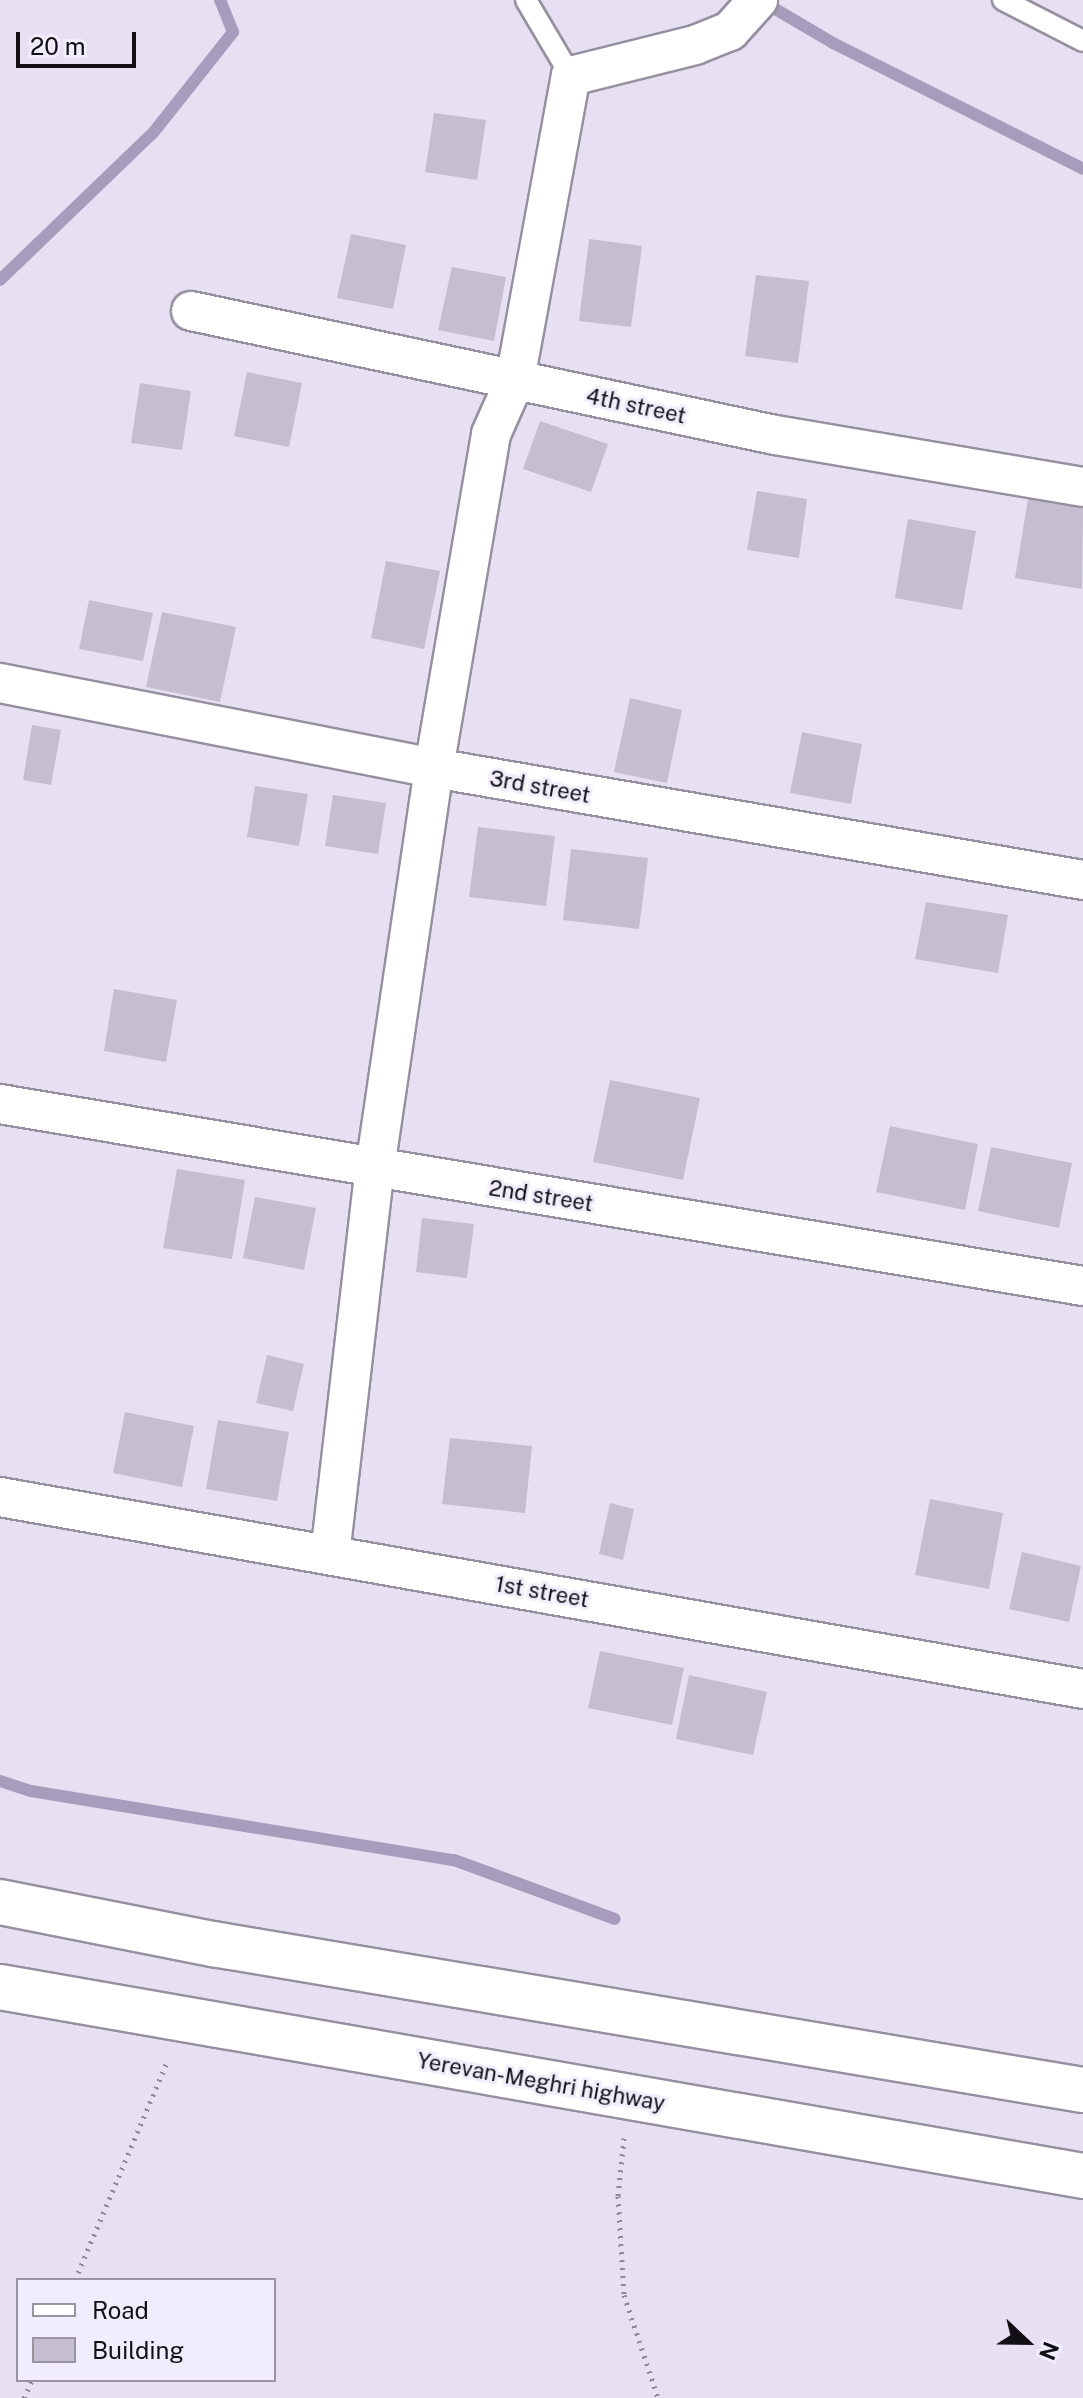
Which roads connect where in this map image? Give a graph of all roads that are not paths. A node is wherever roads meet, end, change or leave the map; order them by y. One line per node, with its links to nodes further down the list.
1 (526, 0): 5 (lane)
2 (758, 0): 5 (street)
3 (1003, 0): 4 (lane)
4 (1083, 41)
5 (571, 76): 7 (street)
6 (191, 311): 7 (street, 4th street)
7 (515, 380): 8 (street, 4th street); 10 (street)
8 (1083, 487)
9 (0, 683): 10 (street, 3rd street)
10 (434, 768): 11 (street, 3rd street); 13 (street)
11 (1083, 880)
12 (0, 1104): 13 (street, 2nd street)
13 (375, 1168): 14 (street, 2nd street); 16 (street)
14 (1083, 1286)
15 (0, 1497): 16 (street, 1st street)
16 (330, 1555): 17 (street, 1st street)
17 (1083, 1689)
18 (0, 1902): 20 (highway)
19 (0, 1987): 21 (highway, Yerevan-Meghri highway)
20 (1083, 2090)
21 (1083, 2176)

